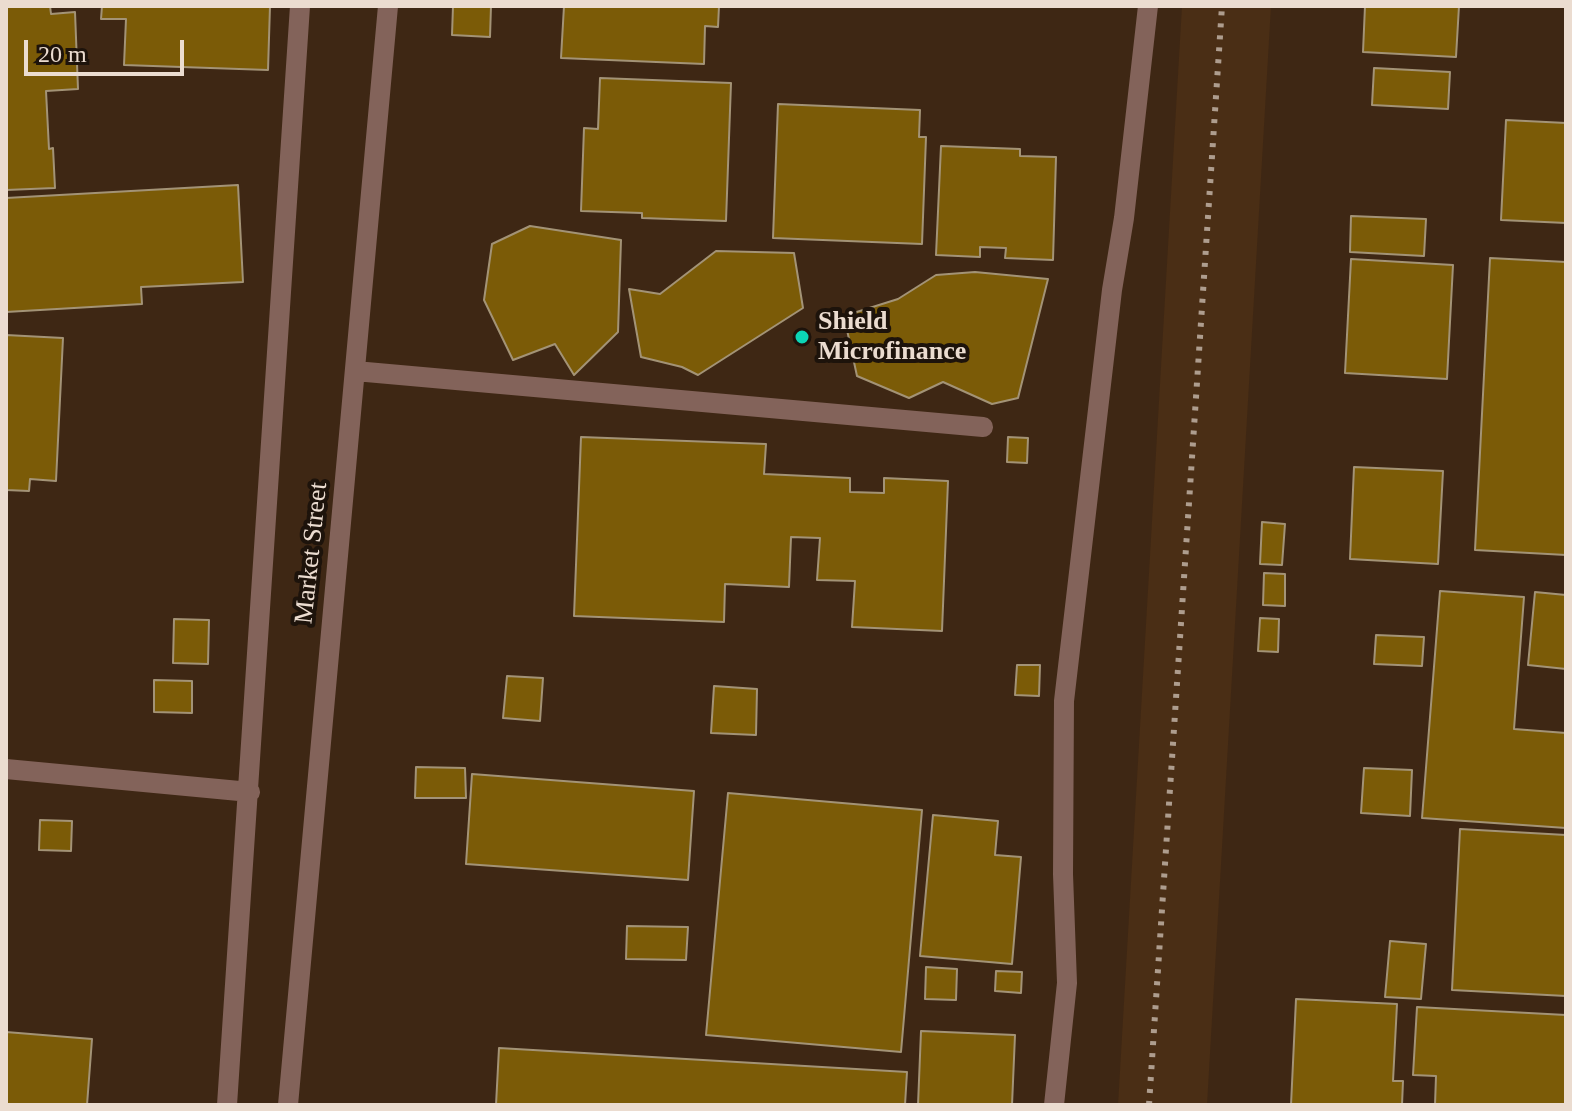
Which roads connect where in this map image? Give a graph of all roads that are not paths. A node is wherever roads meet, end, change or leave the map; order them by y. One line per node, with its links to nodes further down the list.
1 (300, 6): 7 (street, Market Street)
2 (388, 6): 4 (street, Market Street)
3 (1148, 6): 10 (street)
4 (355, 371): 5 (street); 9 (street, Market Street)
5 (983, 427)
6 (6, 769): 7 (street)
7 (250, 792): 8 (street, Market Street)
8 (227, 1105)
9 (288, 1105)
10 (1054, 1105)

